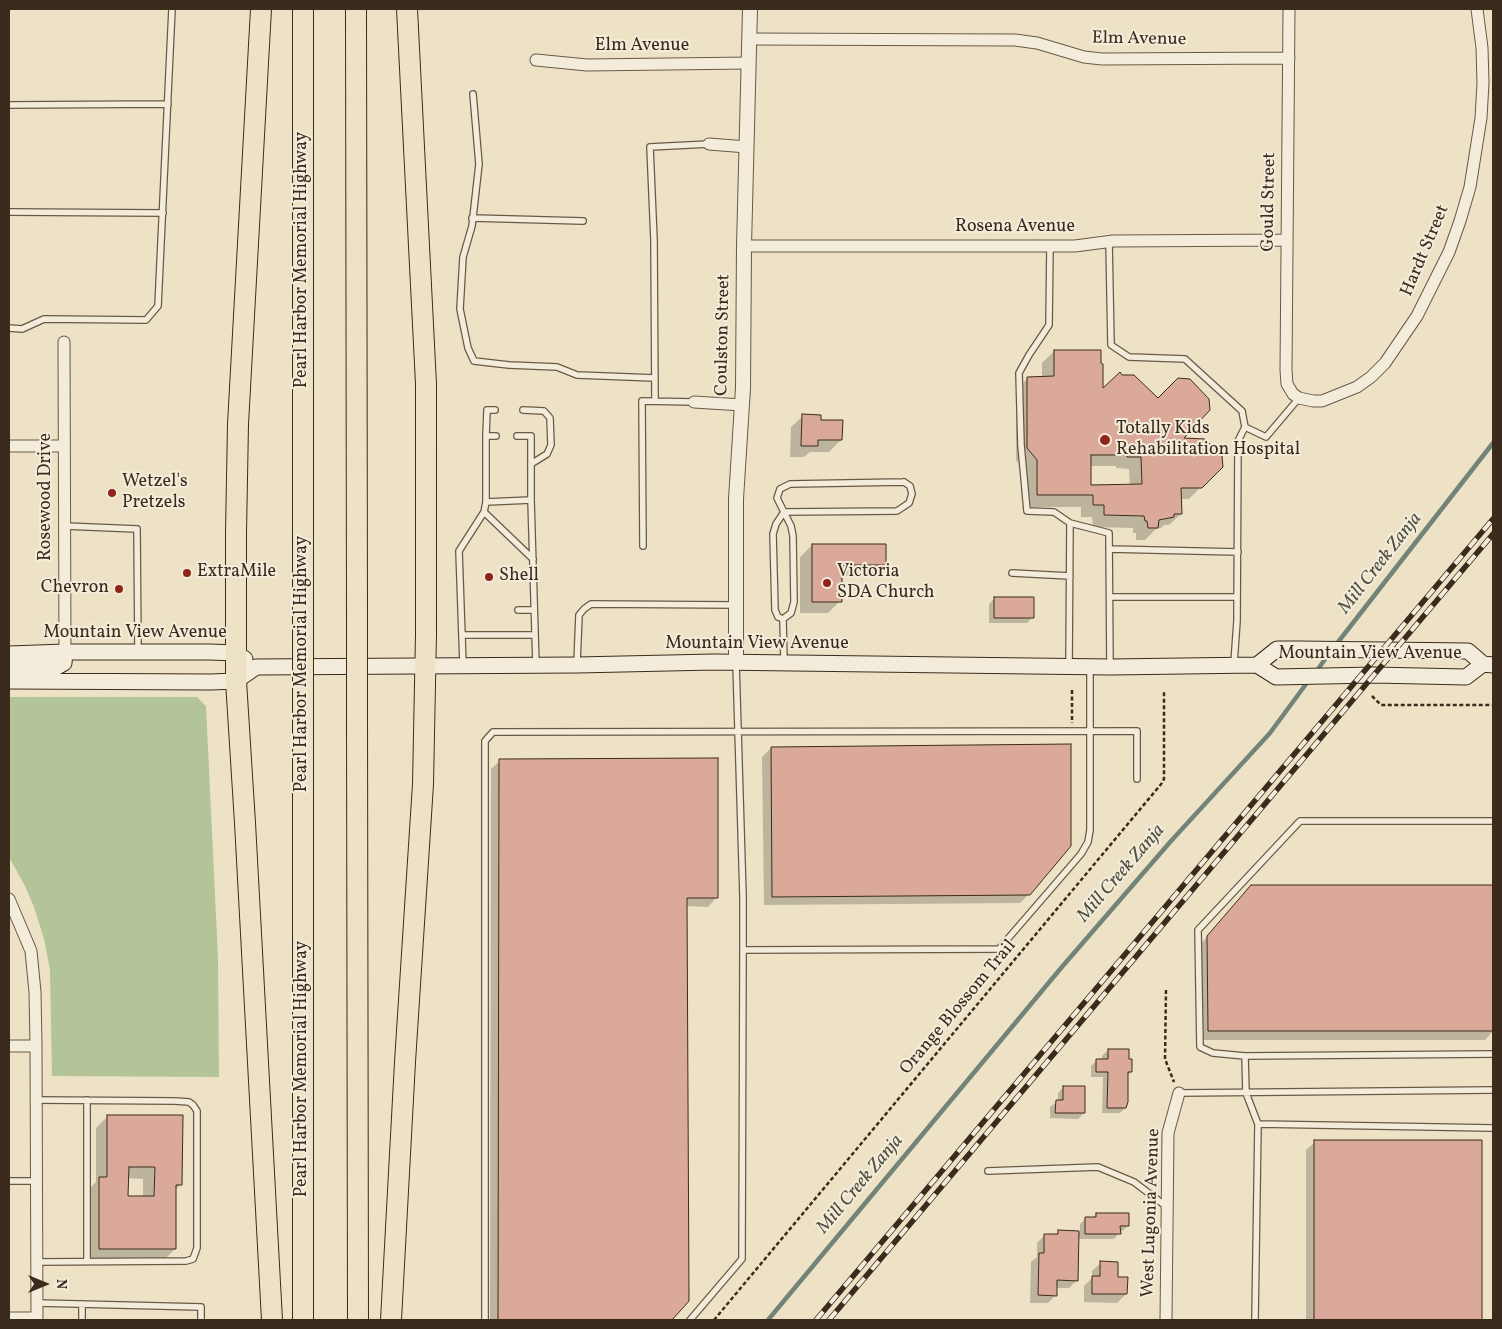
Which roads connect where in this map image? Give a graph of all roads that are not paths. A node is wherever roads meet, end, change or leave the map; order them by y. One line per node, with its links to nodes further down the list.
1 (172, 9): 14 (lane)
2 (262, 9): 66 (highway)
3 (303, 9): 114 (highway, Pearl Harbor Memorial Highway, bridge)
4 (356, 9): 115 (highway, bridge)
5 (407, 9): 80 (highway)
6 (750, 9): 9 (street, Coulston Street)
7 (1289, 9): 10 (street, Gould Street)
8 (1477, 9): 29 (street, Hardt Street)
9 (749, 39): 10 (street, Elm Avenue); 12 (street, Coulston Street)
10 (1289, 58): 22 (street, Gould Street)
11 (536, 60): 12 (street, Elm Avenue)
12 (749, 63): 17 (street, Coulston Street)
13 (473, 94): 20 (lane)
14 (168, 104): 15 (lane); 19 (lane)
15 (9, 105)
16 (709, 144): 17 (street); 28 (lane)
17 (747, 147): 24 (street, Coulston Street)
18 (9, 212): 19 (lane)
19 (163, 213): 26 (lane)
20 (472, 218): 21 (lane); 28 (lane)
21 (583, 220)
22 (1286, 240): 23 (street, Rosena Avenue); 29 (street, Gould Street)
23 (1109, 241): 25 (street, Rosena Avenue); 35 (lane)
24 (744, 246): 25 (street, Rosena Avenue); 32 (street, Coulston Street)
25 (1050, 246): 46 (lane)
26 (9, 328)
27 (64, 342): 40 (street, Rosewood Drive)
28 (655, 378): 30 (lane)
29 (1296, 396): 35 (lane)
30 (656, 401): 31 (lane); 48 (lane)
31 (694, 402): 32 (street)
32 (742, 405): 56 (street, Coulston Street)
33 (495, 410): 36 (lane)
34 (524, 410): 41 (lane)
35 (1245, 427): 50 (lane)
36 (486, 436): 37 (lane); 43 (lane)
37 (496, 436)
38 (517, 436): 41 (lane)
39 (9, 446): 40 (street)
40 (64, 446): 47 (street, Rosewood Drive)
41 (531, 464): 42 (lane)
42 (531, 500): 43 (lane); 51 (lane)
43 (486, 502): 44 (lane)
44 (484, 512): 51 (lane); 57 (lane)
45 (784, 512): 45 (lane); 61 (lane); 61 (lane)
46 (1070, 523): 49 (lane); 53 (lane)
47 (64, 526): 64 (street, Rosewood Drive); 65 (lane)
48 (643, 546)
49 (1109, 549): 50 (lane); 54 (lane)
50 (1238, 552): 55 (lane)
51 (533, 559): 60 (lane)
52 (1012, 573): 53 (lane)
53 (1070, 576): 76 (lane)
54 (1110, 597): 55 (lane); 81 (lane)
55 (1237, 597): 73 (lane)
56 (736, 605): 68 (street, Coulston Street); 72 (lane)
57 (461, 610): 58 (lane); 62 (lane)
58 (469, 610)
59 (518, 610): 60 (lane)
60 (534, 610): 63 (lane)
61 (783, 619): 69 (lane)
62 (462, 634): 63 (lane); 75 (lane)
63 (534, 635): 71 (lane)
64 (65, 652): 65 (main road, Mountain View Avenue); 67 (main road, Mountain View Avenue); 78 (main road)
65 (138, 652): 66 (main road, Mountain View Avenue)
66 (236, 653): 79 (main road, Mountain View Avenue); 83 (highway)
67 (9, 654)
68 (736, 662): 69 (main road, Mountain View Avenue); 72 (main road, Mountain View Avenue); 85 (lane)
69 (784, 663): 76 (main road, Mountain View Avenue)
70 (1488, 664): 74 (main road, Mountain View Avenue); 74 (main road, Mountain View Avenue)
71 (536, 665): 72 (main road, Mountain View Avenue); 75 (main road, Mountain View Avenue)
72 (577, 665)
73 (1234, 665): 74 (main road, Mountain View Avenue); 81 (main road, Mountain View Avenue)
74 (1257, 665)
75 (463, 666): 80 (main road, Mountain View Avenue)
76 (1069, 666): 77 (main road, Mountain View Avenue)
77 (1090, 666): 81 (main road, Mountain View Avenue); 84 (lane)
78 (9, 667)
79 (256, 667): 80 (main road, Mountain View Avenue); 83 (main road)
80 (426, 667): 116 (highway)
81 (1110, 667)
82 (9, 681): 83 (main road)
83 (236, 681): 113 (highway)
84 (1090, 731): 85 (lane); 86 (lane); 89 (lane)
85 (738, 732): 89 (lane); 117 (lane)
86 (1137, 779)
87 (1493, 821): 93 (lane)
88 (9, 899): 91 (street)
89 (743, 950): 118 (lane)
90 (9, 1046): 91 (street)
91 (36, 1046): 97 (street)
92 (1493, 1054): 93 (lane)
93 (1245, 1056): 95 (lane)
94 (1493, 1090): 95 (lane)
95 (1246, 1092): 96 (lane); 99 (lane)
96 (1179, 1093): 104 (street, West Lugonia Avenue)
97 (36, 1100): 98 (lane); 103 (street)
98 (87, 1100): 105 (lane); 105 (lane)
99 (1258, 1124): 100 (lane); 120 (lane)
100 (1493, 1128)
101 (988, 1171): 104 (lane)
102 (9, 1181): 103 (lane)
103 (37, 1181): 106 (street)
104 (1167, 1207): 119 (street, West Lugonia Avenue)
105 (87, 1261): 106 (lane)
106 (37, 1262): 107 (street)
107 (37, 1303): 108 (lane); 110 (street)
108 (82, 1304): 111 (lane); 112 (lane)
109 (9, 1318): 110 (street)
110 (37, 1319)
111 (82, 1320)
112 (201, 1320)
113 (272, 1320)
114 (303, 1320)
115 (358, 1320)
116 (390, 1320)
117 (485, 1320)
118 (690, 1320)
119 (1166, 1320)
120 (1255, 1320)

